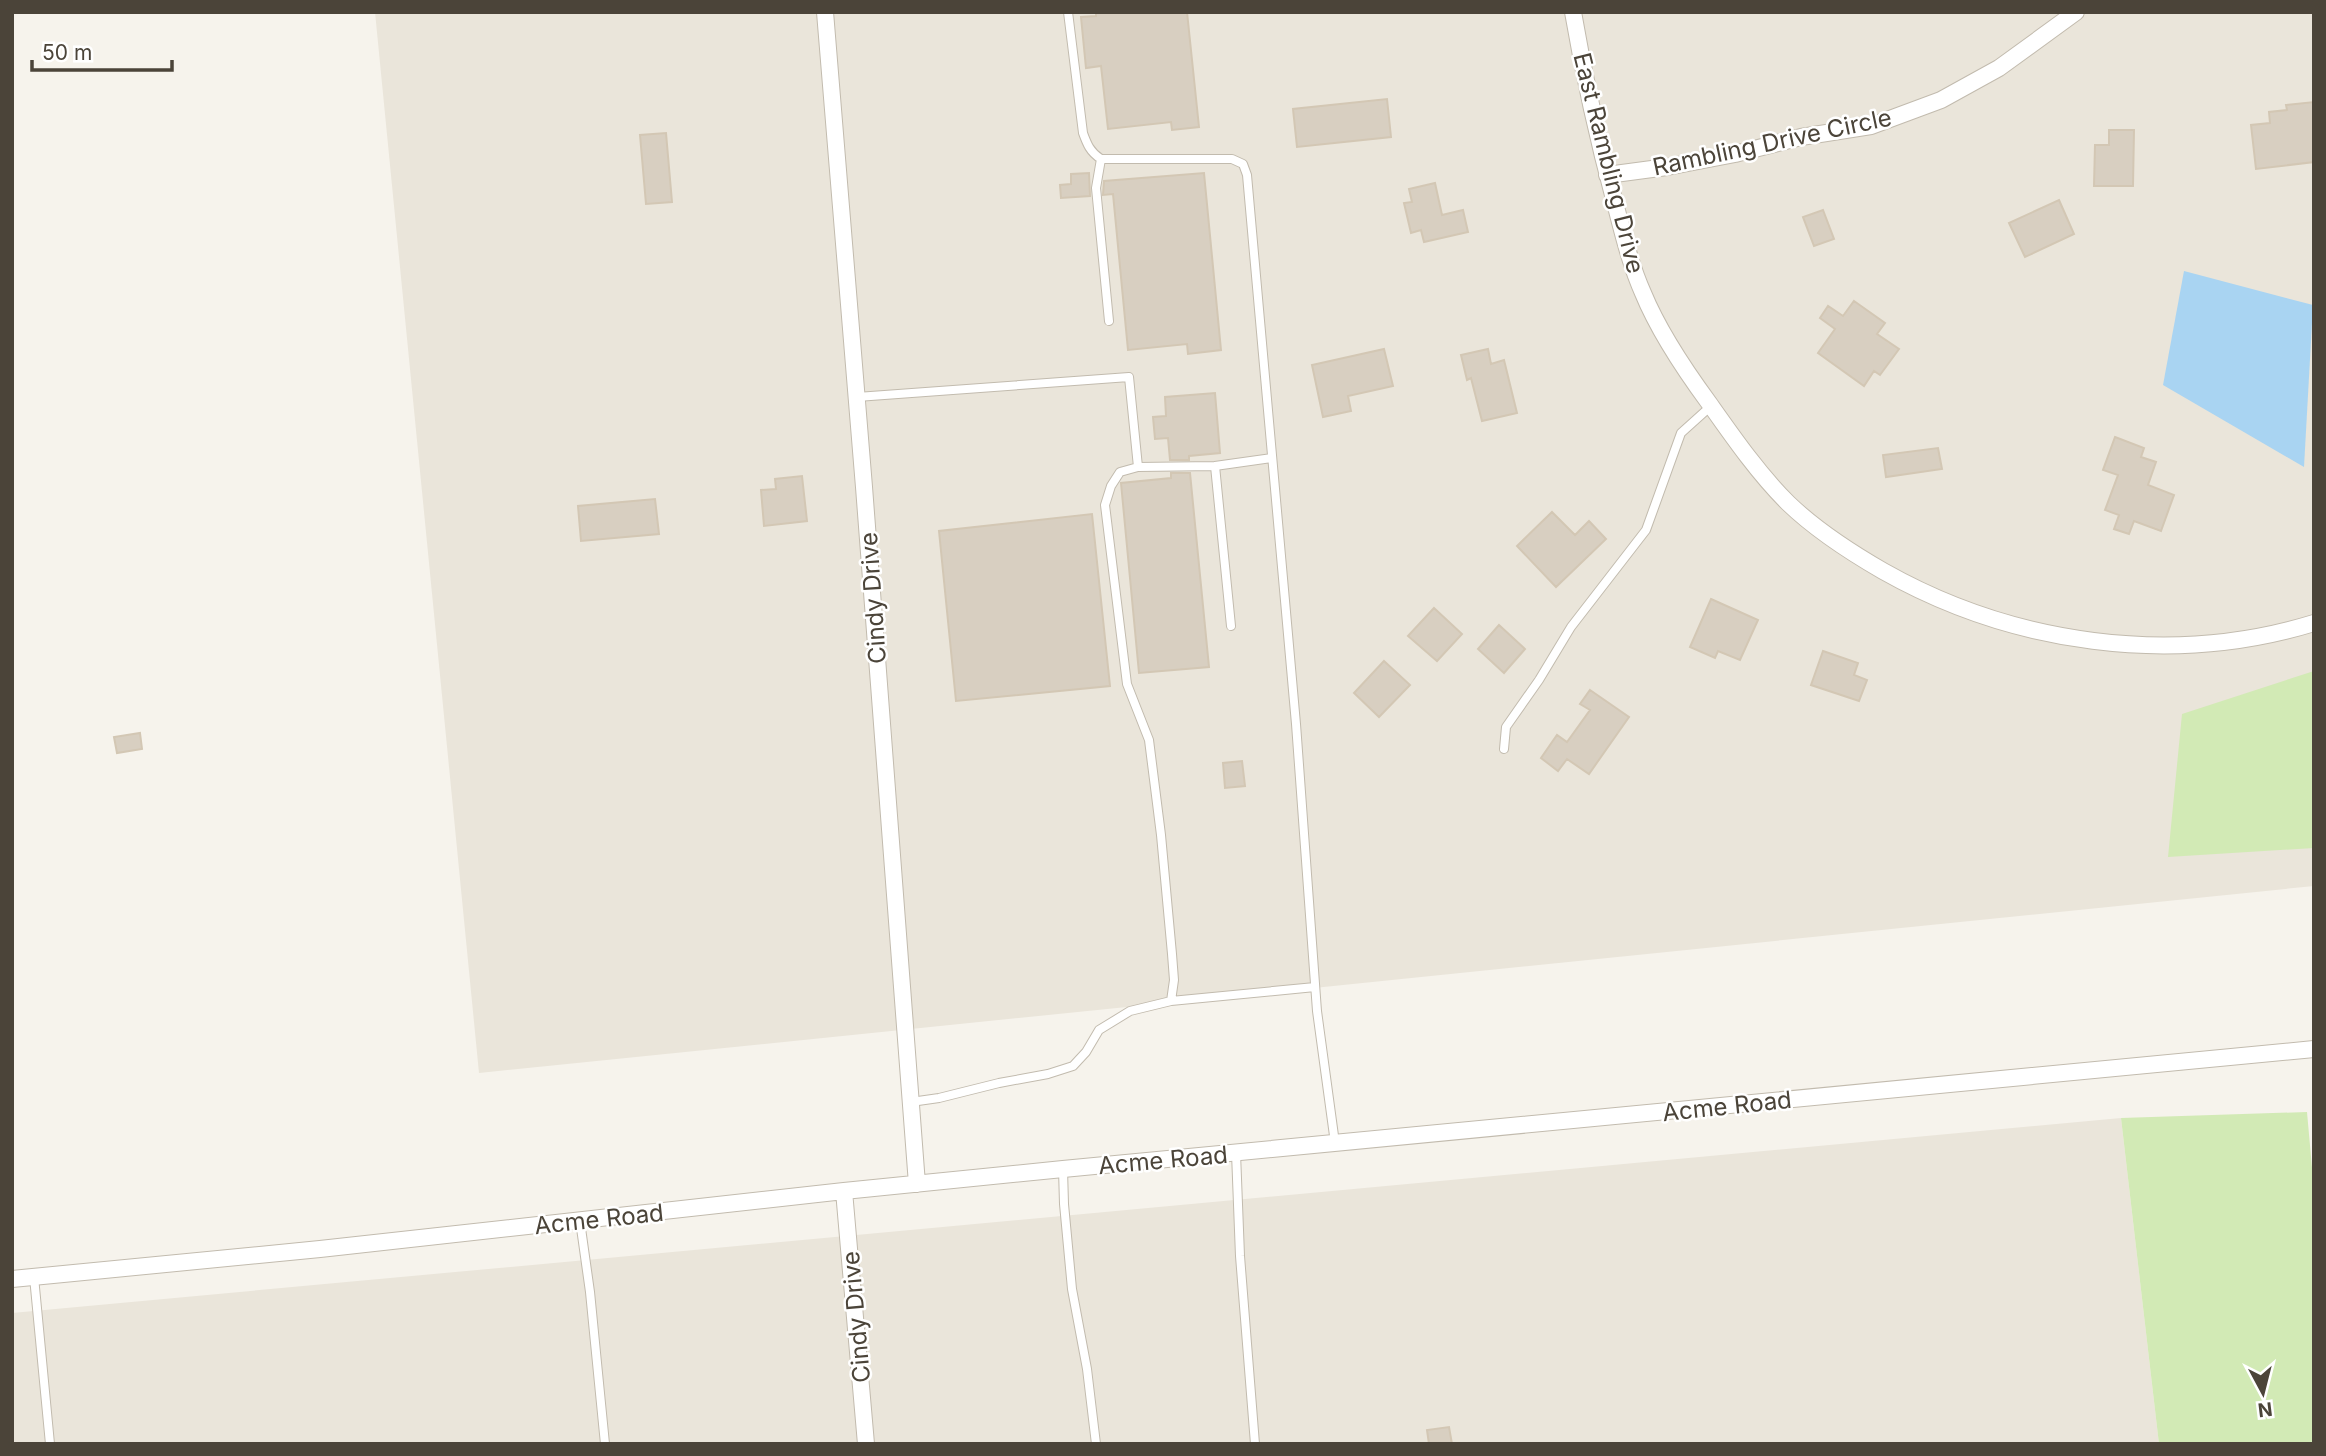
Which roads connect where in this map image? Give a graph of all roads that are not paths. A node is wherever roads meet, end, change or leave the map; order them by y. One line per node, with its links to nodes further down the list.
1 (825, 12): 8 (street, Cindy Drive)
2 (1068, 12): 5 (lane)
3 (1573, 12): 6 (street, East Rambling Drive)
4 (2076, 12): 6 (street, Rambling Drive Circle)
5 (1101, 159): 7 (lane); 10 (lane)
6 (1607, 175): 9 (street, East Rambling Drive)
7 (1109, 321)
8 (857, 397): 12 (lane); 19 (street, Cindy Drive)
9 (1711, 406): 13 (street, East Rambling Drive); 15 (lane)
10 (1272, 458): 11 (lane); 16 (lane)
11 (1215, 466): 12 (lane); 14 (lane)
12 (1138, 467): 17 (lane)
13 (2314, 623)
14 (1231, 626)
15 (1504, 749)
16 (1315, 987): 17 (lane); 20 (lane)
17 (1171, 1001): 19 (lane)
18 (2314, 1049): 20 (street, Acme Road)
19 (911, 1102): 23 (street, Cindy Drive)
20 (1335, 1143): 21 (street, Acme Road)
21 (1236, 1153): 22 (street, Acme Road); 32 (lane)
22 (1063, 1169): 23 (street, Acme Road); 31 (lane)
23 (917, 1184): 24 (street, Acme Road)
24 (844, 1191): 25 (street, Acme Road); 30 (street, Cindy Drive)
25 (580, 1221): 26 (street, Acme Road); 29 (lane)
26 (34, 1277): 27 (street, Acme Road); 28 (lane)
27 (12, 1279)
28 (50, 1444)
29 (605, 1444)
30 (866, 1444)
31 (1096, 1444)
32 (1255, 1444)

